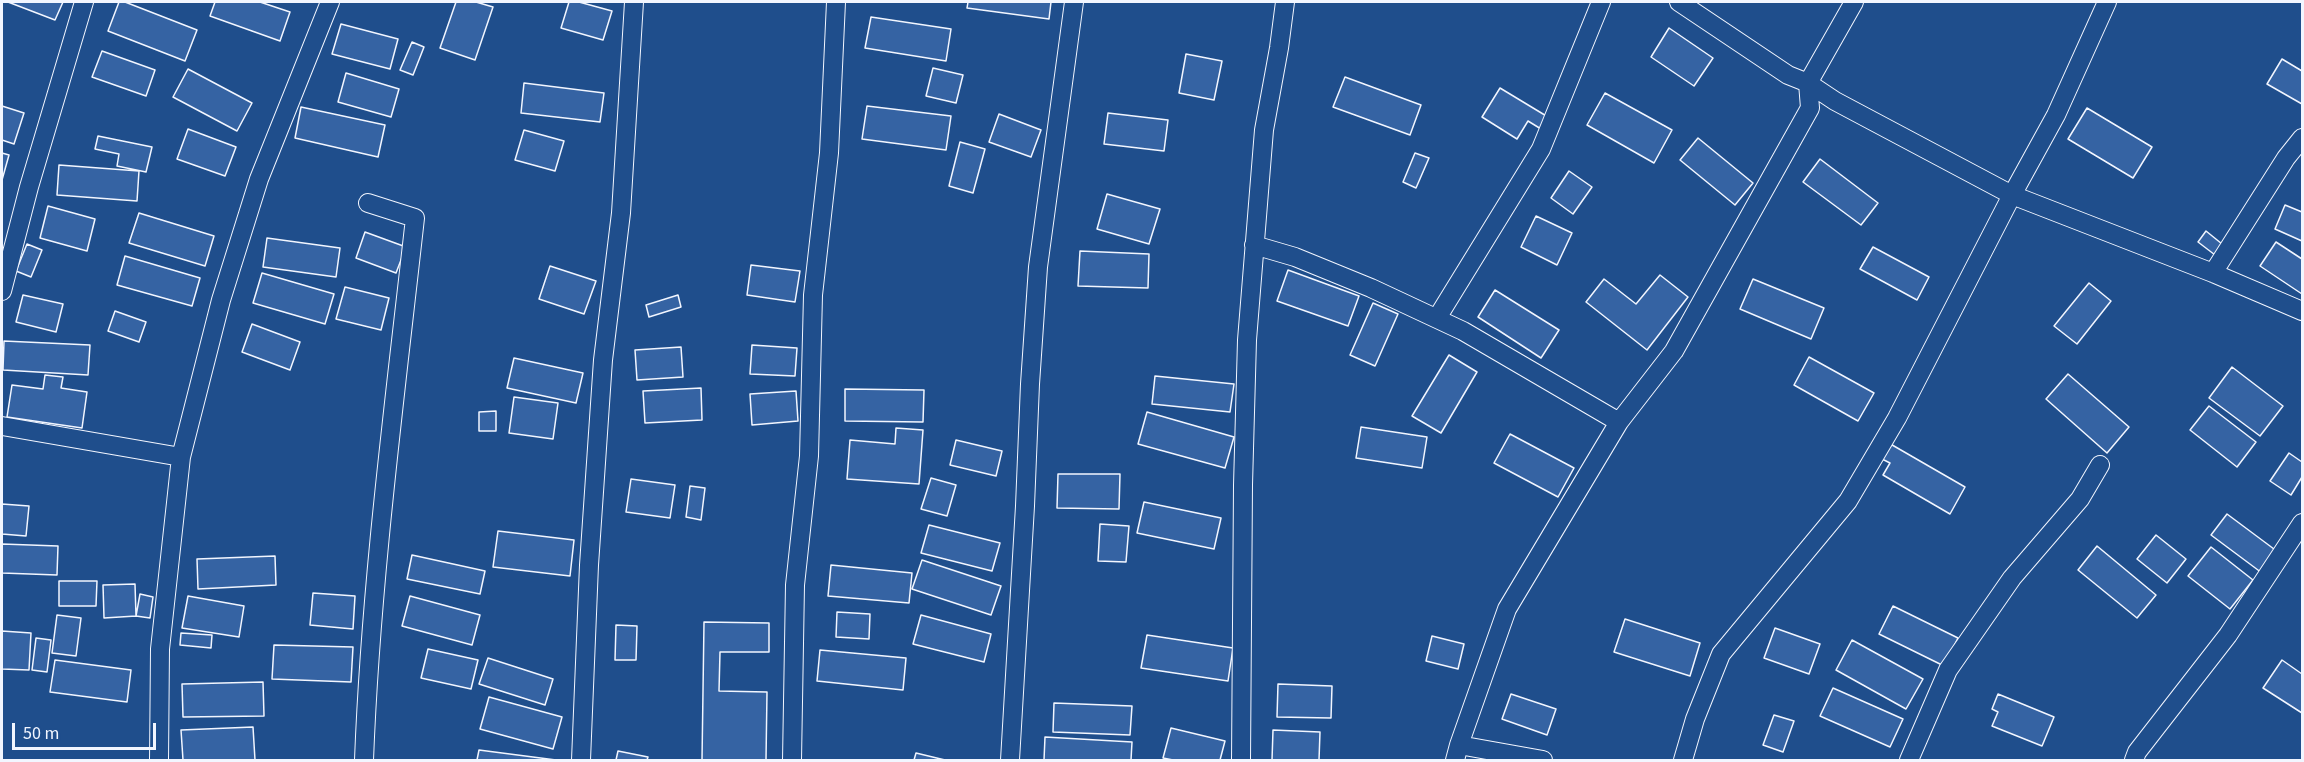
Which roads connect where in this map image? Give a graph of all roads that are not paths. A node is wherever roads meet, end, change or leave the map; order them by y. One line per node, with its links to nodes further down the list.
1 (84, 2): 17 (street)
2 (330, 2): 22 (street)
3 (634, 2): 28 (street)
4 (836, 2): 29 (street)
5 (1074, 2): 30 (street)
6 (1285, 2): 15 (street)
7 (1601, 2): 19 (street)
8 (1679, 2): 11 (street)
9 (1854, 2): 11 (street)
10 (2107, 2): 13 (street)
11 (1808, 83): 13 (street); 20 (street)
12 (2302, 138): 16 (street)
13 (2012, 195): 16 (street); 33 (street)
14 (368, 203): 27 (street)
15 (1254, 245): 19 (street); 31 (street)
16 (2213, 273): 18 (street)
17 (2, 291)
18 (2302, 311)
19 (1437, 318): 20 (street)
20 (1619, 422): 25 (street)
21 (2, 426): 22 (street)
22 (181, 457): 26 (street)
23 (2100, 465): 34 (street)
24 (2302, 523): 35 (street)
25 (1457, 753): 32 (street)
26 (159, 760)
27 (364, 760)
28 (581, 760)
29 (792, 760)
30 (1010, 760)
31 (1241, 760)
32 (1543, 760)
33 (1683, 760)
34 (1909, 760)
35 (2134, 760)

